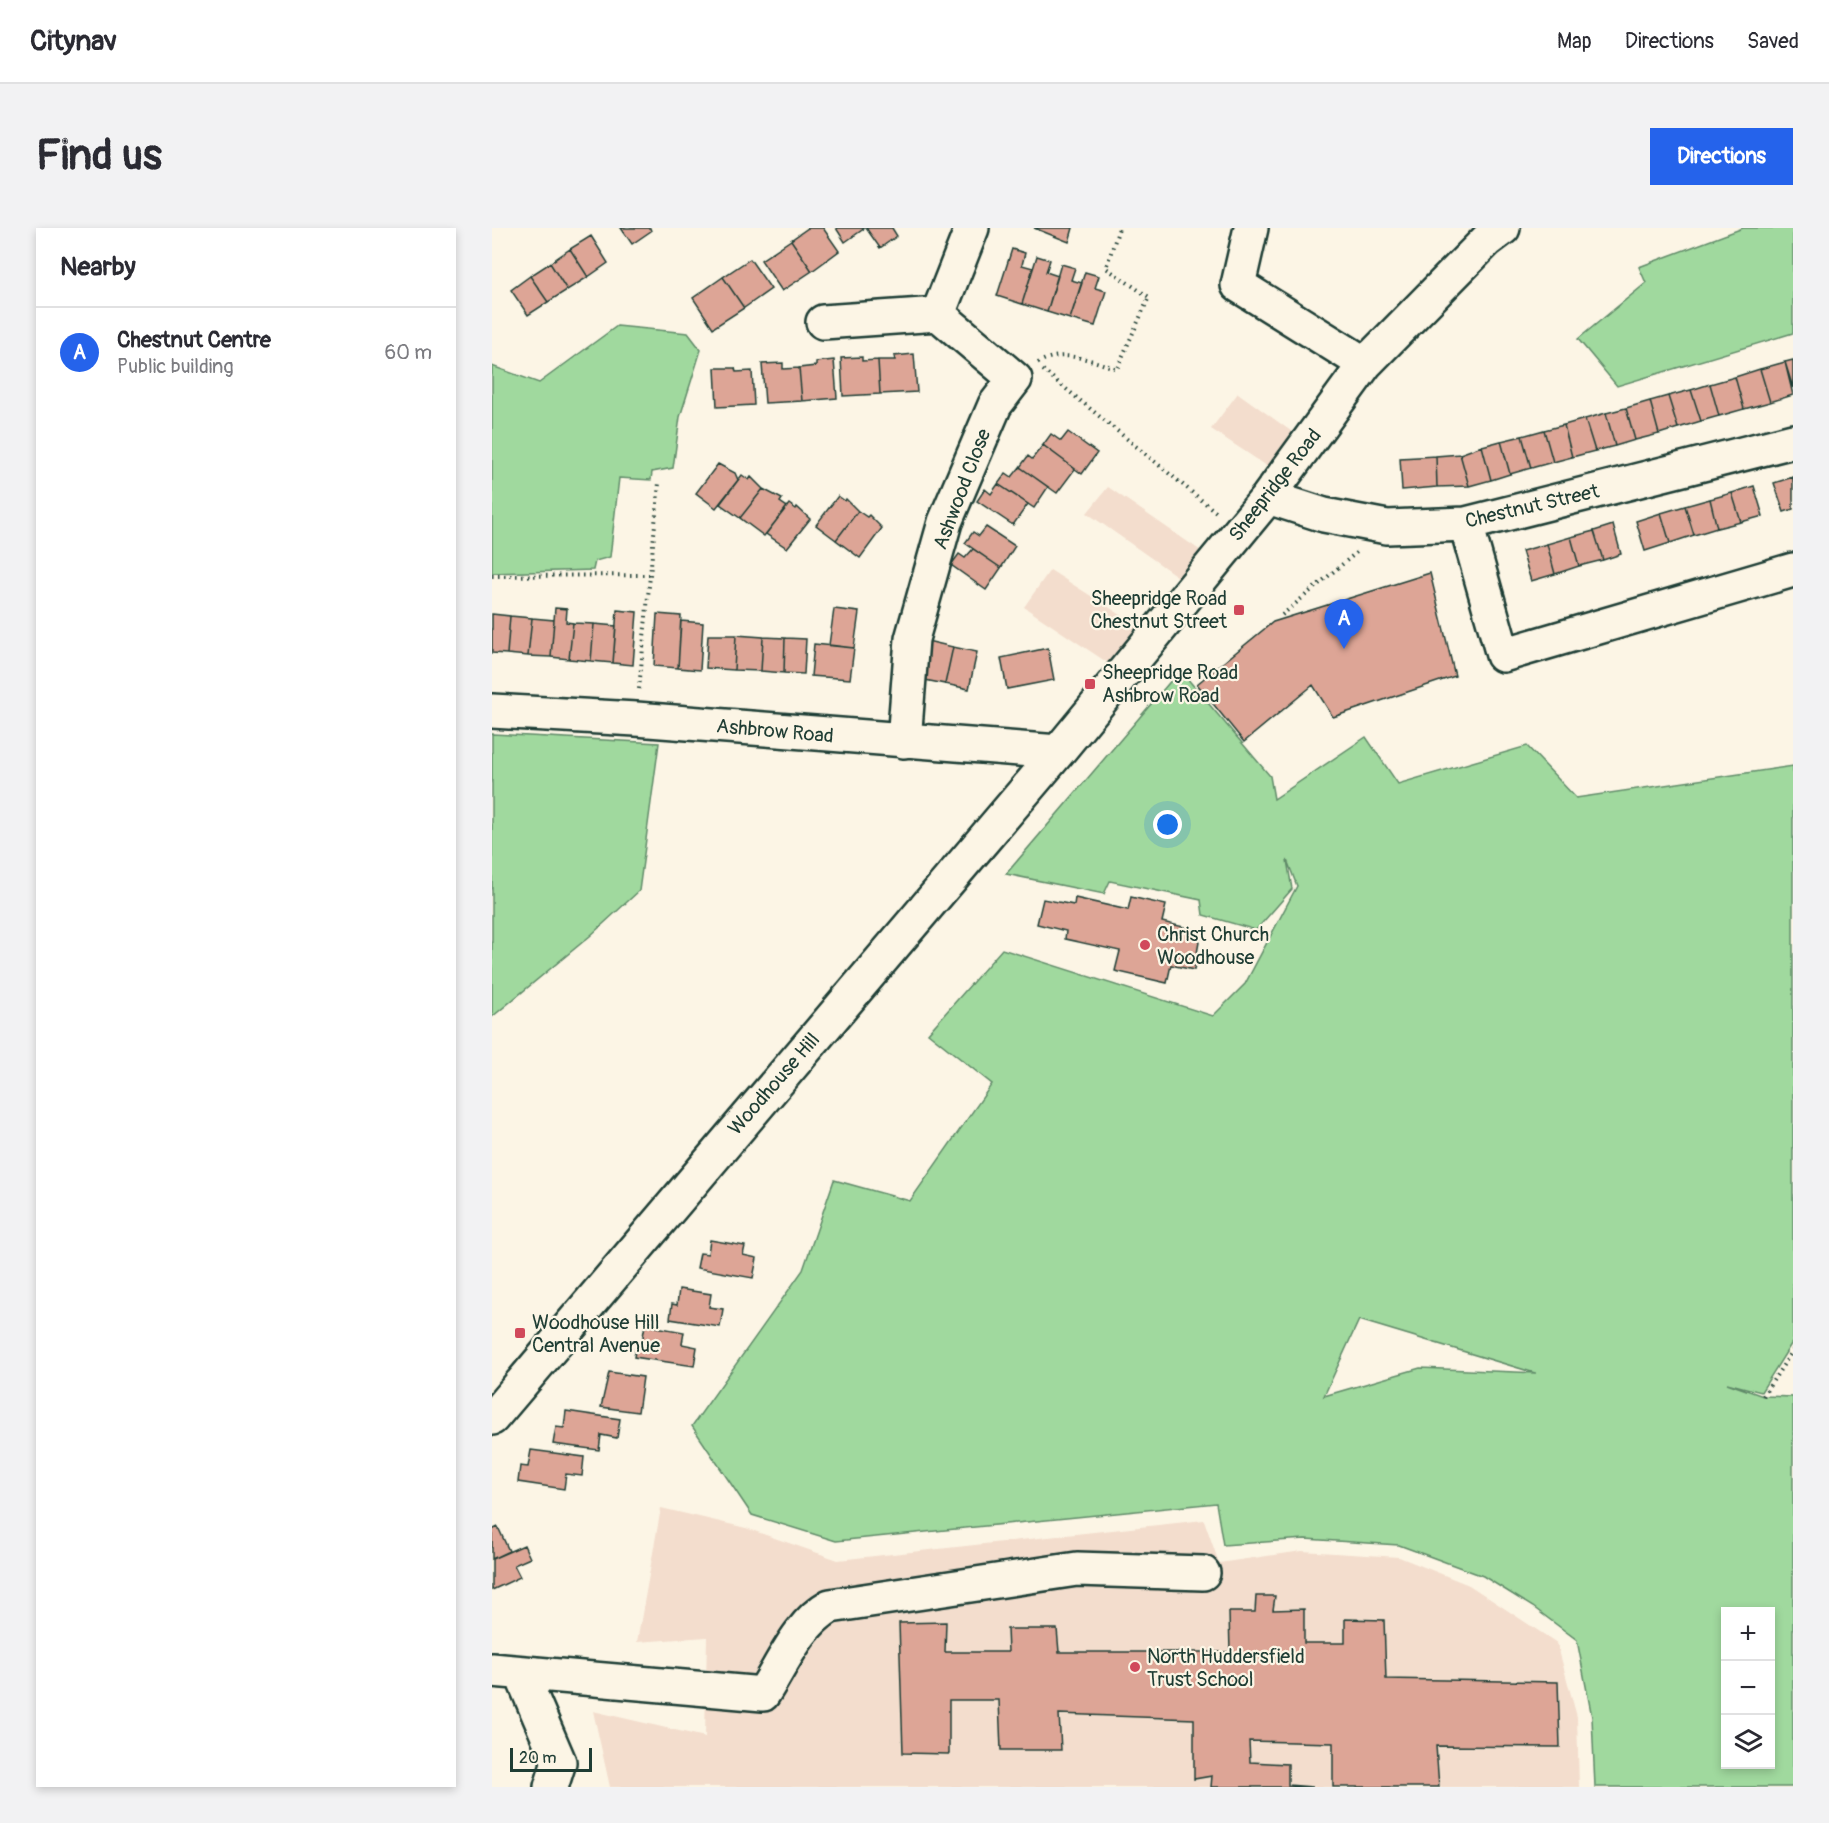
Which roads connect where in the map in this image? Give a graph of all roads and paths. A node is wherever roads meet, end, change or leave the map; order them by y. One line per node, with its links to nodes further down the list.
1 (972, 228): 5 (street)
2 (1119, 228): 8 (path)
3 (1251, 228): 7 (street)
4 (1503, 228): 7 (street, Sheepridge Road)
5 (938, 314): 6 (street); 8 (street)
6 (823, 322)
7 (1365, 364): 11 (street, Sheepridge Road)
8 (1026, 372): 14 (path); 21 (street, Ashwood Close)
9 (1793, 441): 12 (street, Chestnut Street)
10 (659, 483): 16 (path)
11 (1268, 497): 13 (street, Chestnut Street); 14 (street, Sheepridge Road)
12 (1466, 524): 13 (street, Chestnut Street); 15 (street)
13 (1387, 527): 18 (path)
14 (1240, 531): 22 (street, Sheepridge Road)
15 (1793, 570)
16 (649, 575): 17 (path); 20 (path)
17 (492, 576)
18 (1282, 615)
19 (492, 711): 20 (street, Ashbrow Road)
20 (636, 719): 21 (street, Ashbrow Road)
21 (904, 741): 22 (street, Ashbrow Road)
22 (1058, 752): 25 (street, Woodhouse Hill)
23 (1793, 1350): 24 (path)
24 (1763, 1396)
25 (492, 1418)
26 (1203, 1573): 27 (street)
27 (507, 1671): 28 (street)
28 (551, 1787)

